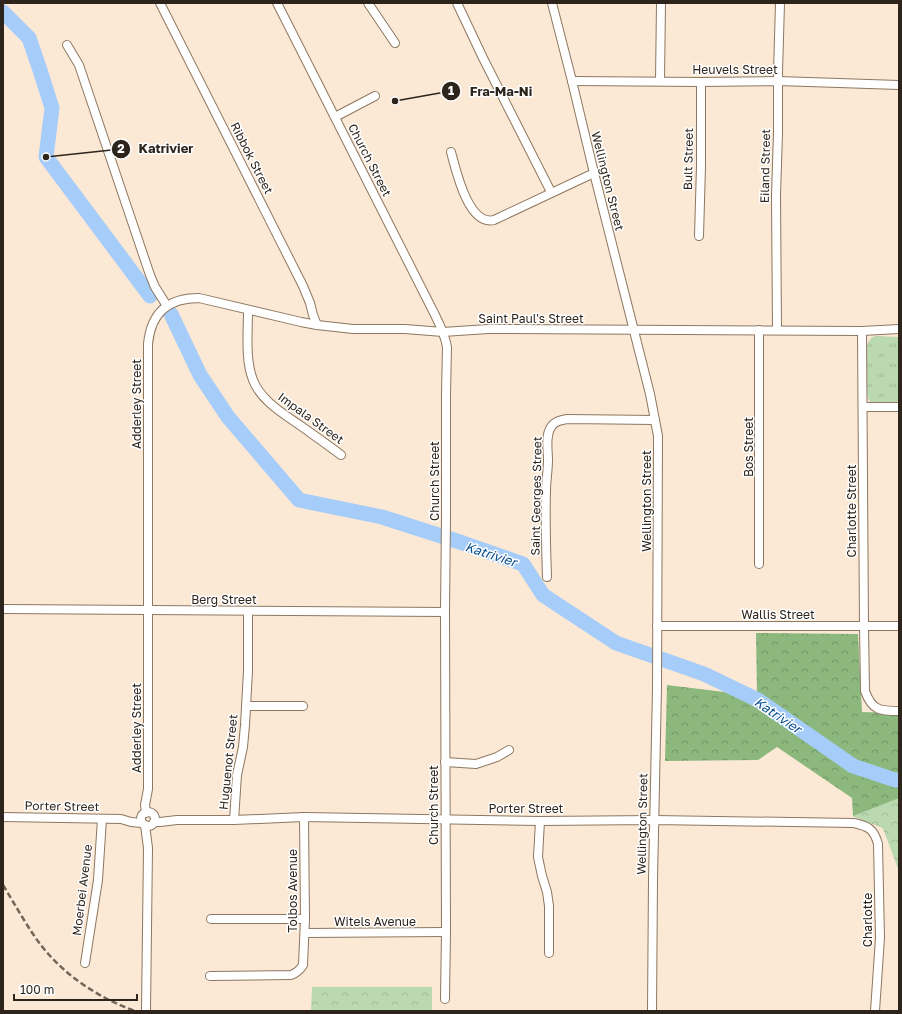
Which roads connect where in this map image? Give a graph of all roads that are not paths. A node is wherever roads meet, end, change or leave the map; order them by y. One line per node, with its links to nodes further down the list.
1 (160, 3): 23 (street, Ribbok Street)
2 (277, 3): 16 (street, Church Street)
3 (368, 3): 8 (street)
4 (457, 3): 19 (street)
5 (552, 3): 10 (street, Wellington Street)
6 (661, 3): 11 (street)
7 (780, 3): 12 (street, Eiland Street)
8 (395, 42)
9 (67, 45): 21 (street)
10 (572, 81): 11 (street, Heuvels Street); 18 (street, Wellington Street)
11 (660, 81): 13 (street, Heuvels Street)
12 (778, 81): 13 (street, Heuvels Street); 14 (street, Heuvels Street); 27 (street, Eiland Street)
13 (701, 82): 20 (street, Bult Street)
14 (899, 85)
15 (375, 96): 16 (street)
16 (335, 117): 29 (street, Church Street)
17 (451, 152): 19 (street)
18 (594, 173): 19 (street); 25 (street, Wellington Street)
19 (551, 192)
20 (699, 236)
21 (167, 306): 22 (street, Saint Paul's Street); 37 (street, Adderley Street)
22 (248, 310): 23 (street, Saint Paul's Street); 33 (street, Impala Street)
23 (317, 325): 29 (street, Saint Paul's Street)
24 (899, 329): 28 (street, Saint Paul's Street)
25 (634, 330): 26 (street, Saint Paul's Street); 29 (street, Saint Paul's Street); 32 (street, Wellington Street)
26 (759, 330): 27 (street, Saint Paul's Street); 34 (street, Bos Street)
27 (777, 330): 28 (street, Saint Paul's Street)
28 (862, 331): 30 (street, Charlotte Street)
29 (443, 332): 39 (street, Church Street)
30 (863, 407): 31 (street); 40 (street, Charlotte Street)
31 (899, 407)
32 (655, 420): 35 (street, Saint Georges Street); 42 (street, Wellington Street)
33 (341, 455)
34 (759, 564)
35 (548, 577)
36 (3, 609): 37 (street, Berg Street)
37 (148, 610): 38 (street, Berg Street); 51 (street, Adderley Street)
38 (248, 611): 39 (street, Berg Street); 43 (street, Huguenot Street)
39 (445, 612): 47 (street, Church Street)
40 (864, 626): 41 (street, Wallis Street); 42 (street, Wallis Street); 45 (street, Charlotte Street)
41 (899, 626)
42 (657, 627): 54 (street, Wellington Street)
43 (246, 706): 44 (street, Huguenot Street); 53 (street, Huguenot Street)
44 (303, 706)
45 (899, 710)
46 (509, 750): 47 (street)
47 (445, 762): 52 (street, Church Street)
48 (3, 816): 50 (street, Porter Street)
49 (304, 817): 52 (street, Porter Street); 53 (street, Porter Street); 58 (street, Tolbos Avenue)
50 (102, 819): 51 (street, Porter Street); 62 (street, Moerbei Avenue)
51 (148, 819): 53 (street, Porter Street); 65 (street, Adderley Street)
52 (445, 819): 55 (street, Porter Street); 59 (street, Church Street)
53 (234, 820)
54 (654, 820): 55 (street, Porter Street); 56 (street, Porter Street); 66 (street, Wellington Street)
55 (540, 821): 61 (street)
56 (872, 831): 67 (street, Charlotte)
57 (211, 919): 58 (street)
58 (305, 919): 60 (street, Tolbos Avenue)
59 (446, 932): 60 (street, Witels Avenue); 64 (street, Church Street)
60 (305, 933): 63 (street, Tolbos Avenue)
61 (549, 954)
62 (85, 963)
63 (210, 976)
64 (445, 999)
65 (146, 1011)
66 (652, 1011)
67 (875, 1011)

